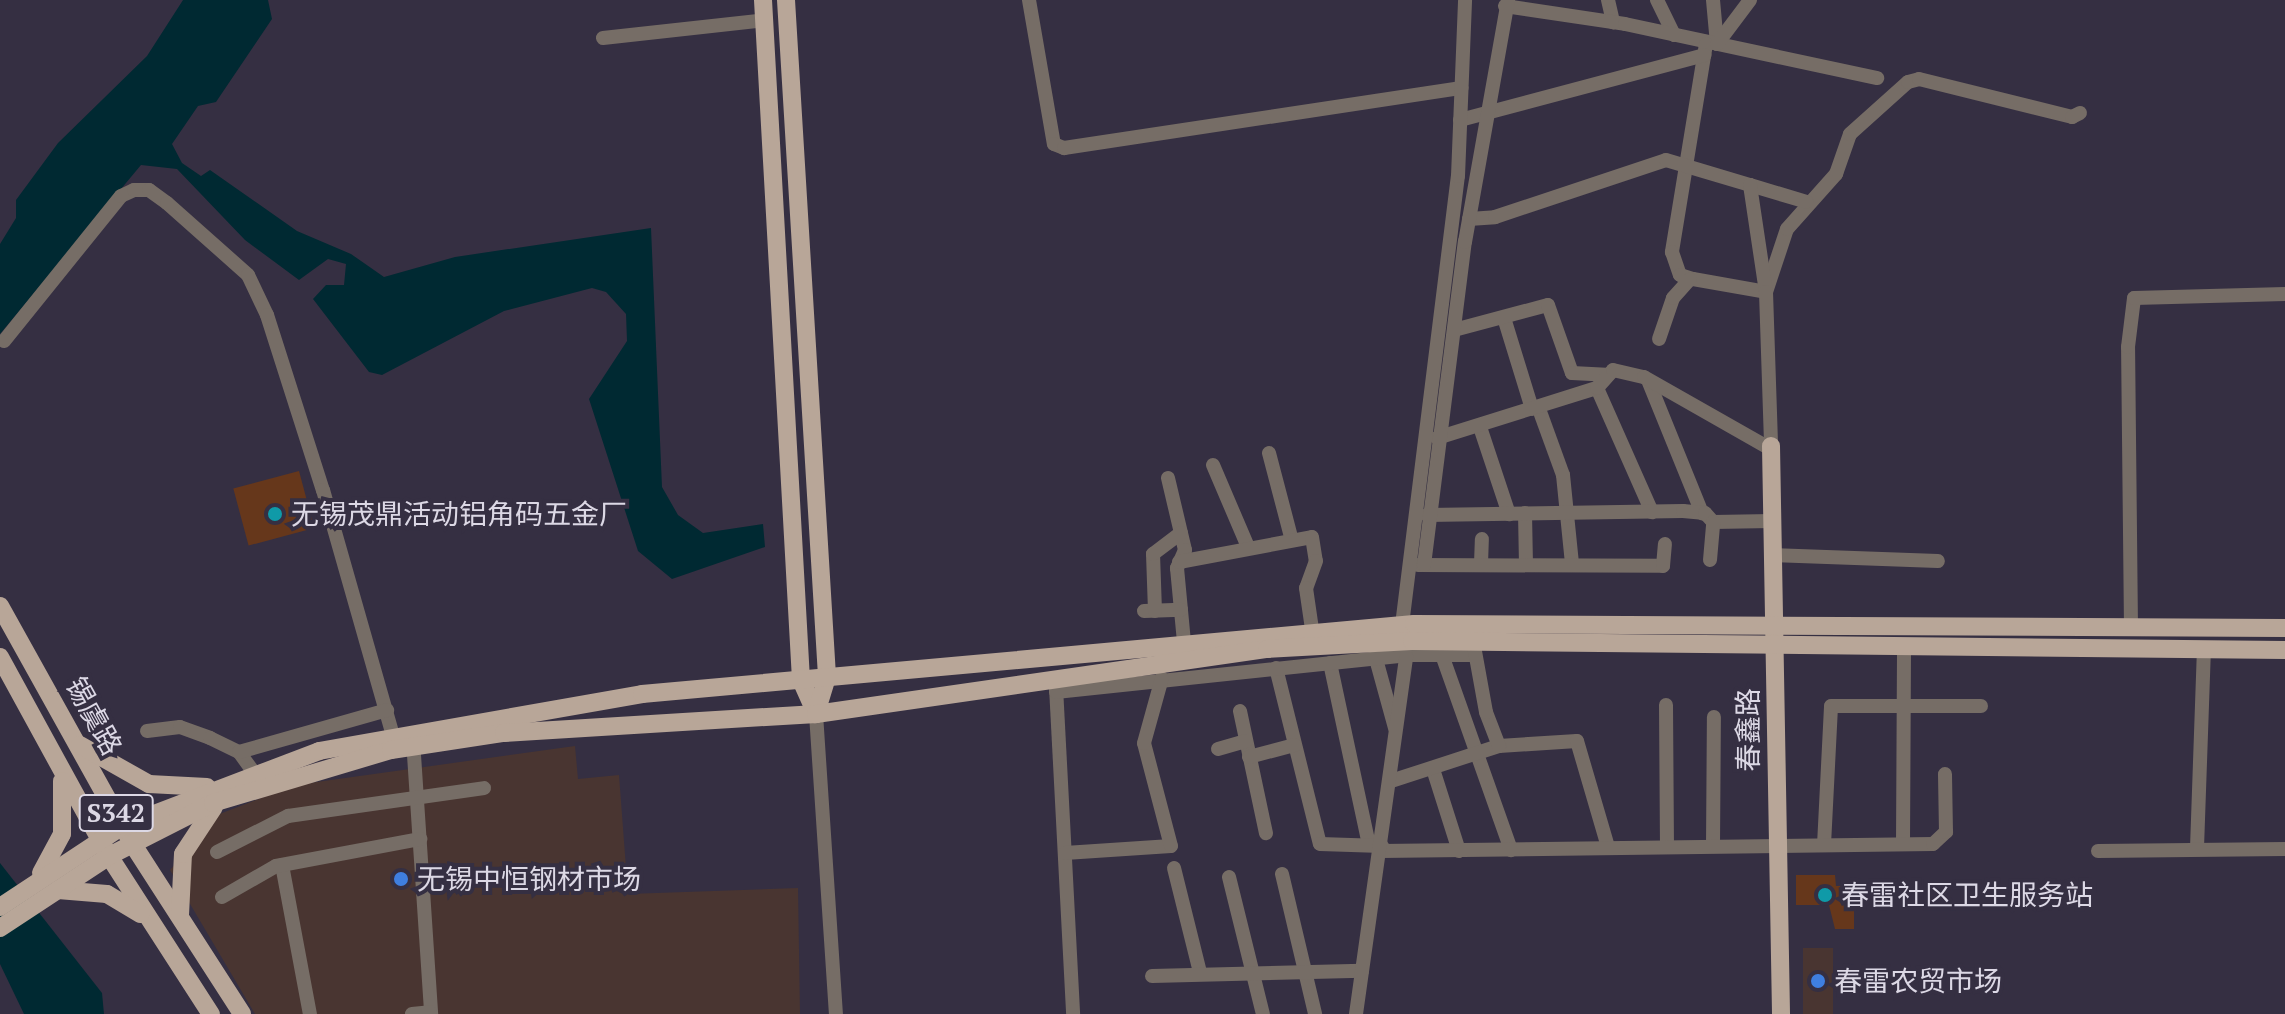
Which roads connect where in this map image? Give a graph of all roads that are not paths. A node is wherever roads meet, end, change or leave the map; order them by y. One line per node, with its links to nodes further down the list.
1 (763, 0): 10 (main road)
2 (786, 0): 78 (main road)
3 (1029, 0): 16 (street)
4 (1465, 0): 16 (street)
5 (1608, 0): 11 (street)
6 (1657, 0): 12 (street)
7 (1713, 0): 14 (street)
8 (1750, 0): 14 (street)
9 (1506, 3): 11 (street); 17 (street)
10 (765, 20): 13 (street); 80 (main road)
11 (1613, 22): 12 (street)
12 (1674, 35): 14 (street)
13 (603, 38)
14 (1709, 48): 15 (street); 17 (street); 20 (street)
15 (1877, 78)
16 (1461, 88): 19 (street)
17 (1487, 109): 19 (street); 23 (street)
18 (2080, 113): 22 (street)
19 (1460, 120): 59 (street)
20 (1686, 161): 21 (street); 23 (street); 24 (street)
21 (1750, 185): 22 (street); 25 (street)
22 (1807, 202): 25 (street)
23 (1469, 219): 28 (street)
24 (1690, 279): 25 (street); 29 (street)
25 (1766, 292): 36 (street)
26 (2285, 294): 63 (street)
27 (1505, 321): 28 (street); 32 (street); 33 (street)
28 (1454, 330): 35 (street)
29 (1659, 339)
30 (4, 341): 86 (street)
31 (1648, 380): 32 (street); 36 (street); 45 (street)
32 (1602, 381): 33 (street); 40 (street)
33 (1535, 409): 34 (street); 42 (street)
34 (1480, 427): 35 (street); 43 (street)
35 (1437, 438): 44 (street)
36 (1771, 448): 46 (main road, 春鑫路)
37 (1269, 453): 48 (street)
38 (1213, 465): 51 (street)
39 (1168, 478): 47 (street)
40 (1652, 512): 42 (street); 45 (street)
41 (1525, 513): 42 (street); 43 (street); 56 (street)
42 (1572, 513): 57 (street)
43 (1509, 514): 44 (street)
44 (1427, 515): 59 (street)
45 (1707, 517): 46 (street); 53 (street)
46 (1772, 521): 52 (main road, 春鑫路)
47 (1181, 533): 55 (street); 61 (street)
48 (1291, 537): 51 (street); 65 (street)
49 (1482, 539): 58 (street)
50 (1665, 544): 57 (street)
51 (1248, 547): 55 (street)
52 (1773, 555): 54 (street); 66 (main road, 春鑫路)
53 (1710, 560)
54 (1938, 561)
55 (1179, 562): 61 (street)
56 (1526, 563): 57 (street); 58 (street)
57 (1572, 563)
58 (1481, 564): 59 (street)
59 (1417, 565): 62 (street)
60 (0, 606): 93 (main road, 锡虞路 / S342)
61 (1181, 610): 74 (street)
62 (1402, 625): 65 (main road); 66 (main road)
63 (2131, 628): 64 (main road); 66 (main road)
64 (2285, 628)
65 (1312, 629): 74 (main road)
66 (1774, 639): 67 (main road); 68 (main road); 115 (main road, 春鑫路)
67 (1904, 646): 69 (main road); 84 (street)
68 (1474, 648): 71 (street); 74 (main road); 95 (street)
69 (2204, 649): 70 (main road); 119 (street)
70 (2285, 650)
71 (1442, 655): 72 (street); 99 (street)
72 (1406, 656): 75 (street); 91 (street)
73 (0, 657): 82 (main road, 锡虞路 / S342)
74 (1183, 659): 77 (street); 78 (main road); 79 (street); 81 (main road)
75 (1376, 659): 76 (street); 91 (street)
76 (1330, 663): 77 (street); 116 (street)
77 (1276, 668): 94 (street)
78 (827, 677): 80 (main road); 88 (main road)
79 (1162, 678): 81 (street); 125 (street)
80 (801, 680): 88 (main road); 92 (main road)
81 (1056, 685): 88 (main road); 125 (street)
82 (19, 692): 109 (main road, 锡虞路 / S342); 132 (main road)
83 (1666, 705): 118 (street)
84 (1902, 705): 85 (street); 112 (street); 113 (street)
85 (1981, 706)
86 (387, 710): 92 (street); 98 (street)
87 (1240, 711): 97 (street)
88 (816, 714): 92 (main road); 148 (street)
89 (1714, 717): 114 (street)
90 (147, 731): 98 (street)
91 (1397, 735): 103 (street)
92 (407, 738): 101 (main road); 105 (main road); 106 (street)
93 (77, 743): 105 (main road); 107 (main road, 锡虞路 / S342)
94 (1294, 745): 97 (street); 116 (street)
95 (1499, 746): 99 (street); 117 (street)
96 (1218, 749): 97 (street)
97 (1248, 749): 108 (street)
98 (239, 752): 101 (street)
99 (1480, 756): 100 (street); 121 (street)
100 (1433, 769): 103 (street); 122 (street)
101 (254, 773): 105 (main road)
102 (1945, 774): 112 (street)
103 (1391, 781): 116 (street)
104 (484, 788): 106 (street)
105 (220, 793): 107 (main road); 111 (main road); 135 (main road)
106 (417, 793): 110 (street); 124 (street)
107 (123, 826): 109 (main road); 111 (main road, 锡虞路 / S342)
108 (1266, 833)
109 (100, 839): 126 (main road, 锡虞路 / S342); 132 (main road)
110 (420, 839): 127 (street); 143 (street)
111 (132, 843): 126 (main road); 135 (main road, 锡虞路 / S342)
112 (1903, 844): 113 (street)
113 (1824, 845): 115 (street)
114 (1713, 846): 115 (street); 118 (street)
115 (1772, 846): 153 (main road, 春鑫路); 154 (main road, 春鑫路)
116 (1377, 847): 122 (street); 138 (street)
117 (1608, 847): 118 (street); 121 (street)
118 (1667, 847)
119 (2197, 848): 120 (street); 123 (street)
120 (2285, 849)
121 (1511, 850): 122 (street)
122 (1459, 851)
123 (2098, 851)
124 (217, 852)
125 (1065, 853): 149 (street)
126 (109, 856): 131 (main road); 136 (main road, 锡虞路 / S342)
127 (282, 865): 133 (street); 146 (street)
128 (1174, 868): 139 (street)
129 (1282, 874): 141 (street)
130 (1229, 877): 140 (street)
131 (58, 890): 132 (main road); 136 (main road)
132 (33, 892): 134 (main road); 137 (main road)
133 (222, 897)
134 (0, 907)
135 (182, 922): 145 (main road, 锡虞路 / S342)
136 (153, 924): 144 (main road, 锡虞路 / S342)
137 (0, 928)
138 (1362, 971): 141 (street); 152 (street)
139 (1200, 972): 140 (street); 142 (street)
140 (1252, 974): 141 (street); 150 (street)
141 (1306, 974): 151 (street)
142 (1152, 976)
143 (430, 1013): 147 (street)
144 (211, 1014)
145 (242, 1014)
146 (310, 1014)
147 (412, 1014)
148 (836, 1014)
149 (1073, 1014)
150 (1263, 1014)
151 (1315, 1014)
152 (1356, 1014)
153 (1773, 1014)
154 (1781, 1014)

